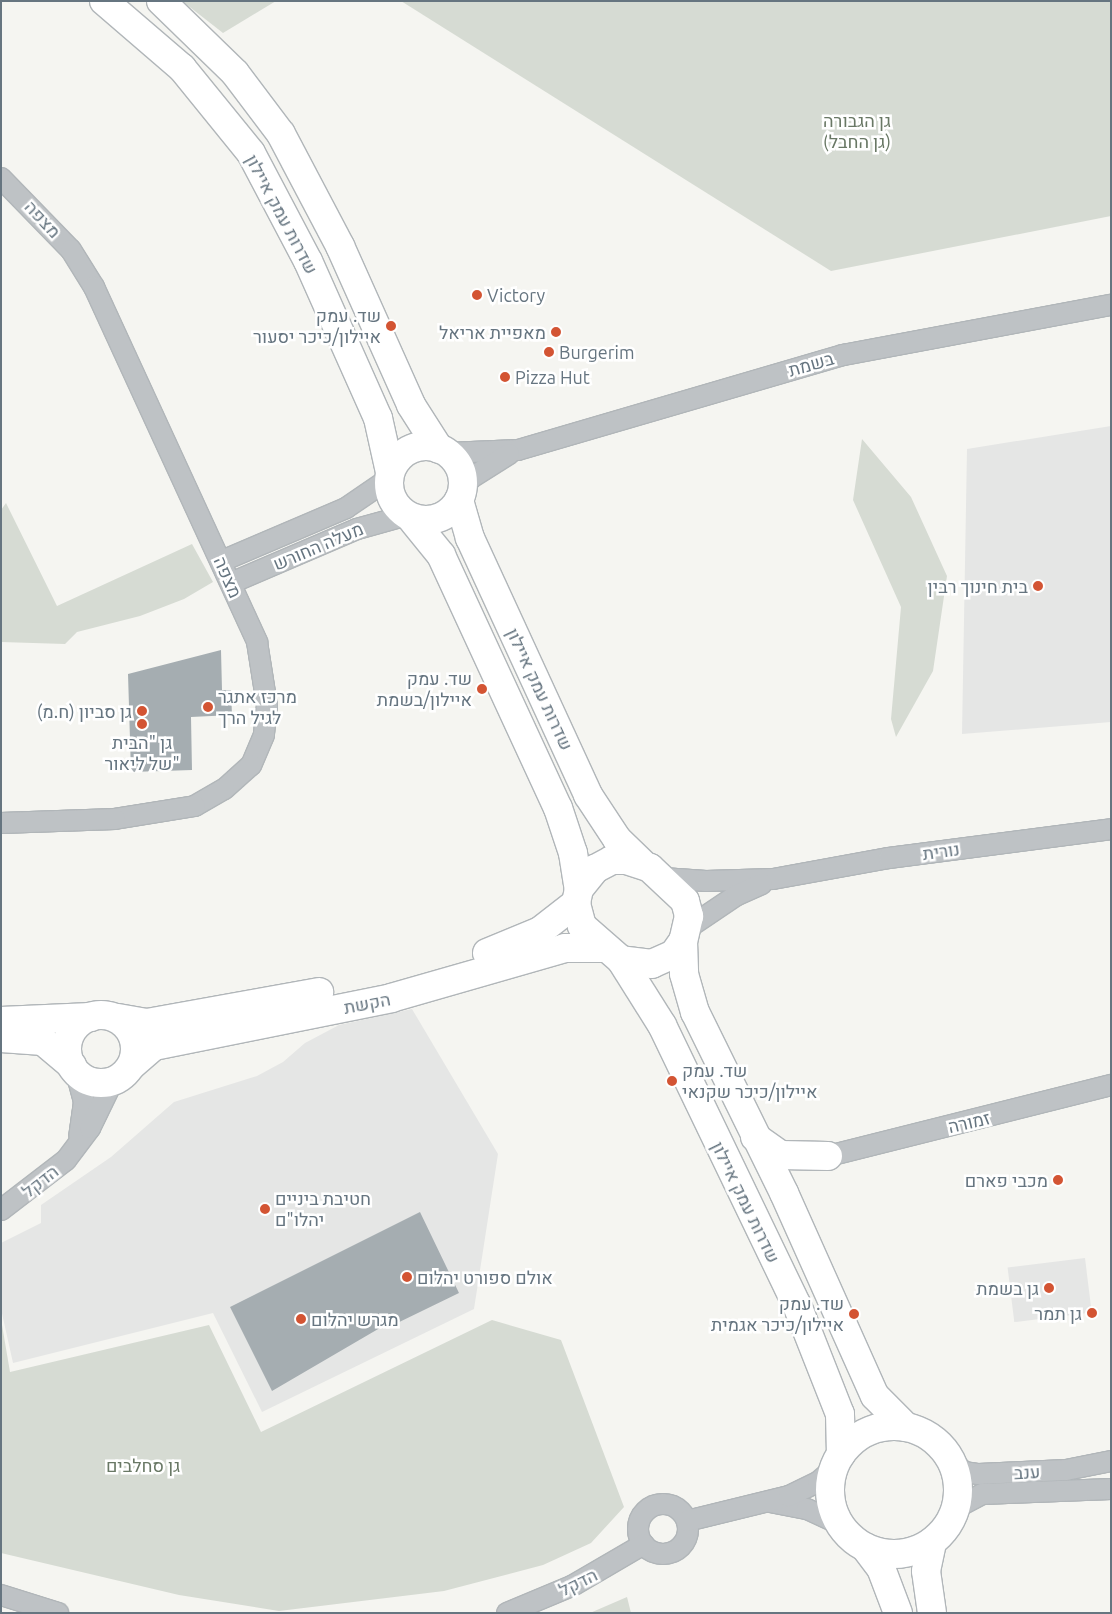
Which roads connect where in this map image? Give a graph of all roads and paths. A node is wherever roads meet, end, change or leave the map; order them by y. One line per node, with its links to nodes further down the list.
1 (104, 1): 7 (main road, שדרות עמק איילון)
2 (161, 1): 6 (main road, שדרות עמק איילון)
3 (1, 178): 10 (street, מצפה)
4 (1111, 305): 5 (street, בשמת)
5 (518, 450): 6 (street, בשמת); 8 (street, בשמת)
6 (443, 451): 7 (main road); 8 (main road)
7 (390, 475): 9 (main road); 10 (street, מעלה החורש)
8 (461, 495): 9 (main road); 14 (main road, שדרות עמק איילון)
9 (409, 516): 11 (street, מעלה החורש); 16 (main road, שדרות עמק איילון)
10 (222, 561): 11 (street, מצפה)
11 (231, 583): 12 (street, מצפה)
12 (1, 823)
13 (1111, 828): 15 (street, נורית)
14 (653, 871): 15 (street, נורית); 16 (main road); 17 (main road)
15 (773, 879): 17 (street, נורית)
16 (578, 896): 18 (main road); 20 (main road, הקשת)
17 (685, 935): 18 (main road); 26 (main road, שדרות עמק איילון)
18 (613, 954): 24 (main road, הקשת); 33 (main road, שדרות עמק איילון)
19 (90, 1017): 20 (main road); 21 (main road); 23 (main road)
20 (118, 1018): 24 (main road)
21 (1, 1021)
22 (1, 1038): 23 (main road)
23 (74, 1069): 24 (main road); 27 (street)
24 (128, 1069): 27 (street, הדקל)
25 (1111, 1086): 28 (street, זמורה)
26 (754, 1136): 28 (main road); 29 (main road, שדרות עמק איילון)
27 (76, 1148): 30 (street, הדקל)
28 (828, 1156): 29 (main road)
29 (791, 1209): 31 (main road, שדרות עמק איילון)
30 (1, 1210)
31 (906, 1427): 32 (main road); 33 (main road)
32 (949, 1458): 34 (street, ענב); 37 (main road)
33 (838, 1461): 36 (street); 39 (main road)
34 (1111, 1461)
35 (1111, 1489): 37 (street, ענב)
36 (768, 1502): 38 (street); 39 (street)
37 (956, 1508): 40 (main road)
38 (687, 1521): 41 (street); 41 (street)
39 (841, 1525): 42 (main road)
40 (932, 1542): 42 (main road); 47 (main road)
41 (644, 1544): 45 (street, הדקל)
42 (864, 1547): 46 (main road)
43 (1, 1595): 44 (street)
44 (52, 1612)
45 (507, 1613)
46 (898, 1613)
47 (932, 1613)

